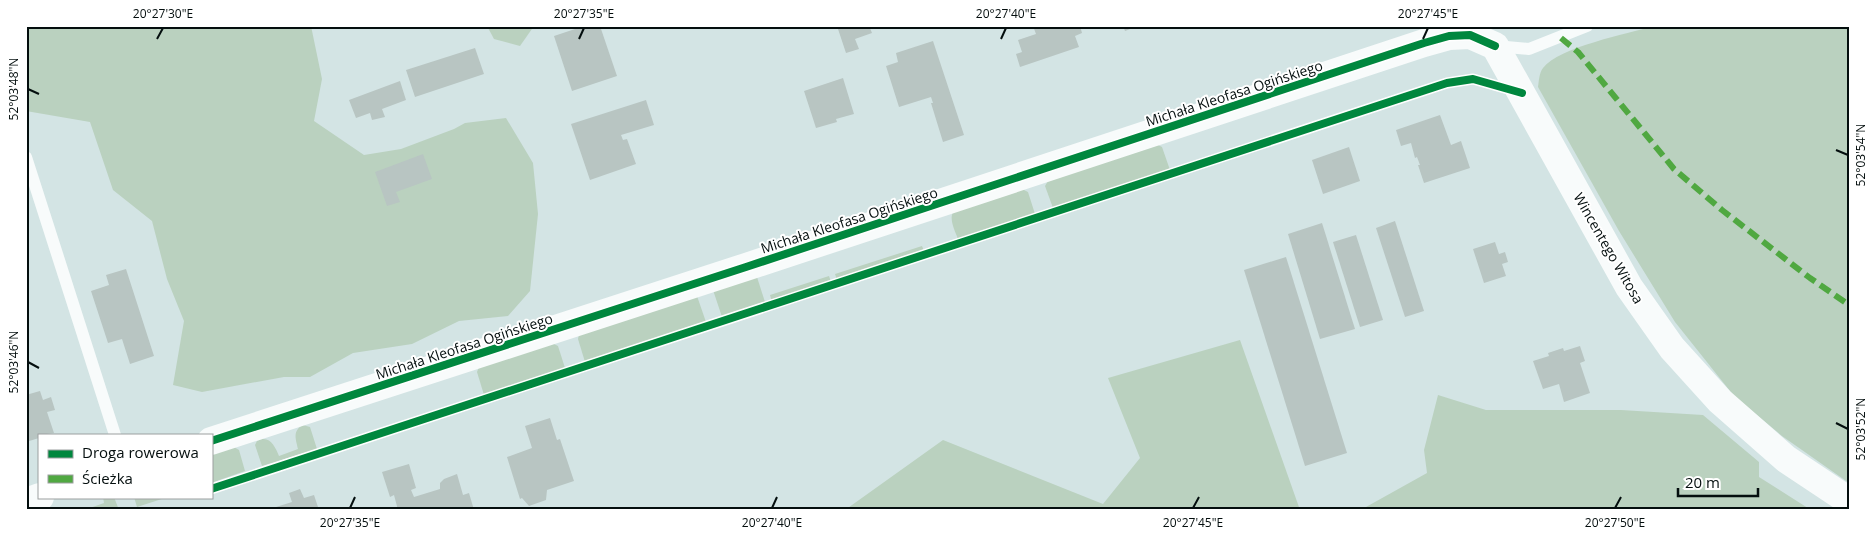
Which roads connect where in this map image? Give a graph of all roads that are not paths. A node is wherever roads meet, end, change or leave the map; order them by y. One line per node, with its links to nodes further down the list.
1 (1588, 26): 2 (lane)
2 (1495, 46): 5 (street, Michała Kleofasa Ogińskiego); 7 (street, Wincentego Witosa)
3 (26, 157): 4 (lane)
4 (115, 434)
5 (212, 441)
6 (38, 498): 8 (street)
7 (1849, 501)
8 (26, 502)

